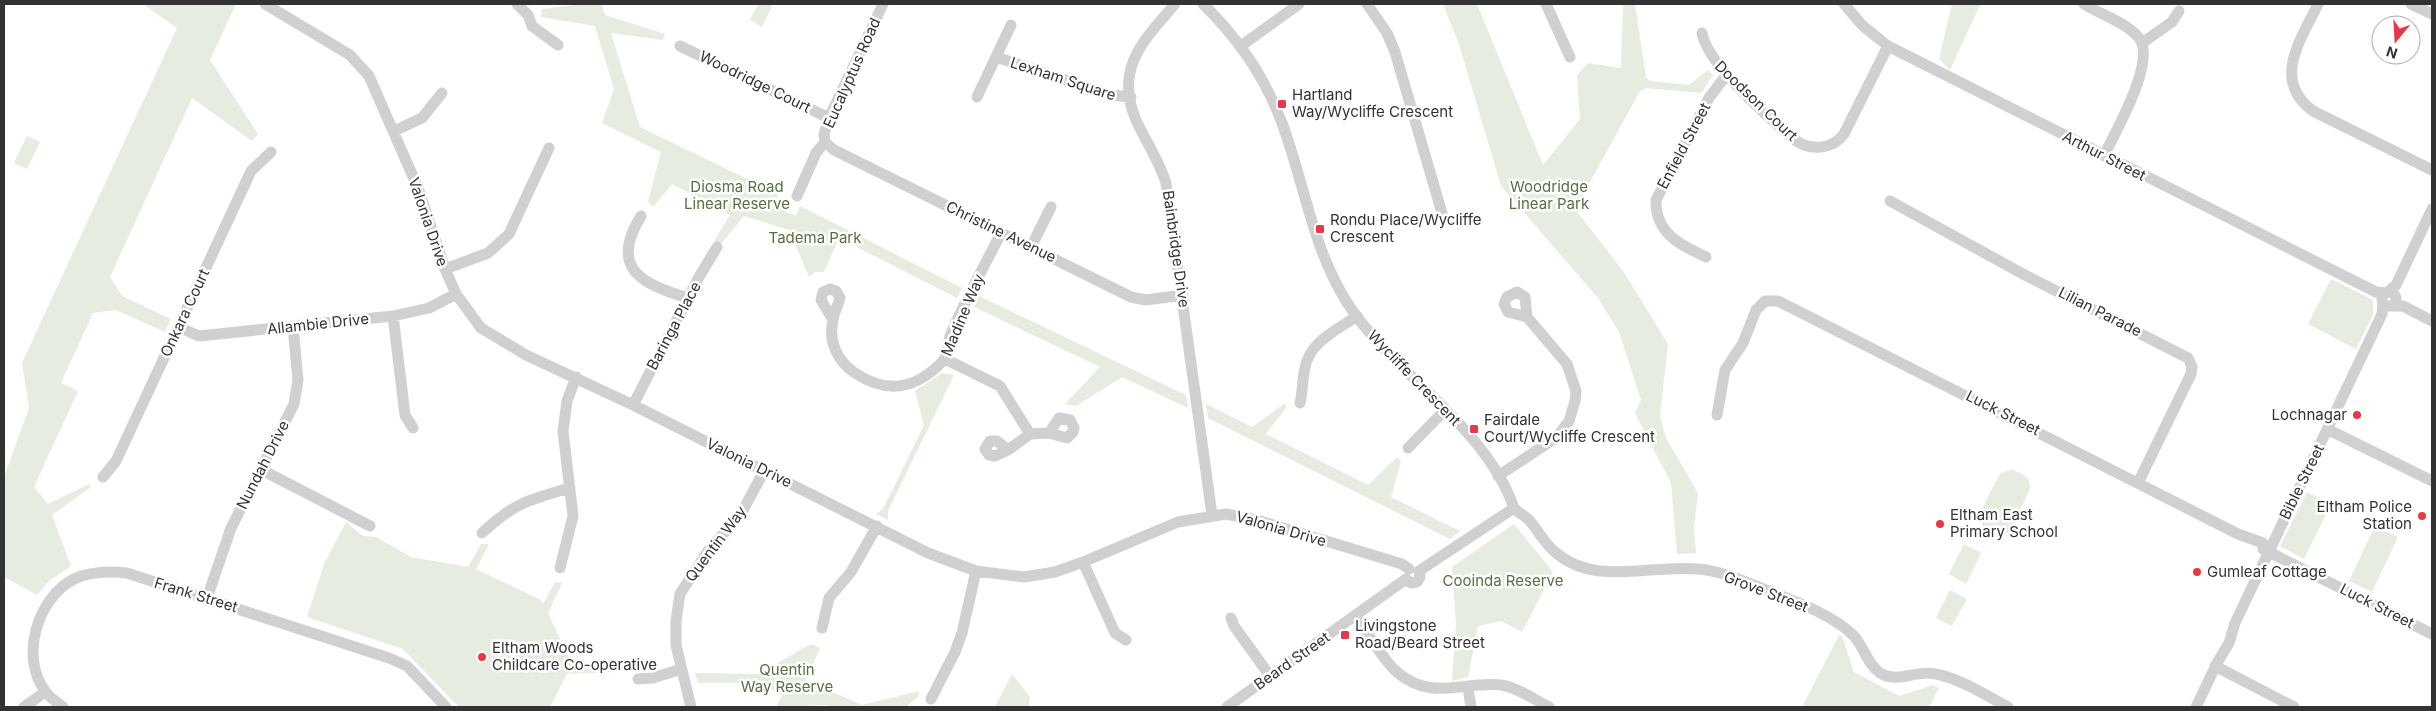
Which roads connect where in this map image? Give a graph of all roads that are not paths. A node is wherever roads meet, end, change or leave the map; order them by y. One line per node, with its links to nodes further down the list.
1 (265, 4): 29 (street, Valonia Drive)
2 (516, 4): 18 (street)
3 (883, 4): 28 (street, Eucalyptus Road)
4 (1175, 4): 27 (street, Bainbridge Drive)
5 (1203, 4): 20 (street, Wycliffe Crescent)
6 (1299, 4): 20 (street)
7 (1367, 4): 40 (street)
8 (1546, 4): 23 (street)
9 (1844, 4): 21 (street, Arthur Street)
10 (2084, 4): 17 (street)
11 (2318, 4): 34 (street)
12 (2411, 4): 14 (street)
13 (2179, 11): 17 (street)
14 (2432, 14)
15 (1012, 25): 22 (street, Lexham Square)
16 (1702, 34): 24 (street, Doodson Court)
17 (2142, 43): 33 (street)
18 (558, 45)
19 (680, 46): 28 (street, Woodridge Court)
20 (1241, 46): 51 (street, Wycliffe Crescent)
21 (1888, 46): 24 (street, Doodson Court); 33 (street, Arthur Street)
22 (996, 57): 26 (street, Lexham Square); 27 (street, Lexham Square)
23 (1570, 57)
24 (1727, 74): 44 (street, Enfield Street)
25 (442, 93): 29 (street)
26 (977, 97)
27 (1130, 97): 47 (street, Bainbridge Drive)
28 (829, 118): 30 (street, Eucalyptus Road)
29 (394, 131): 45 (street, Valonia Drive)
30 (825, 142): 35 (street, Eucalyptus Road); 41 (street, Christine Avenue)
31 (549, 148): 45 (street)
32 (271, 152): 55 (street, Onkara Court)
33 (2104, 156): 49 (street, Arthur Street)
34 (2432, 170)
35 (797, 196)
36 (1890, 201): 74 (street, Lilian Parade)
37 (1051, 207): 42 (street)
38 (2432, 209): 49 (street, Bible Street)
39 (641, 216): 48 (street)
40 (1444, 220)
41 (1001, 232): 42 (street, Christine Avenue); 57 (street, Madine Way)
42 (1031, 247): 47 (street, Christine Avenue)
43 (717, 248): 48 (street, Baringa Place)
44 (1706, 257)
45 (444, 269): 46 (street, Valonia Drive)
46 (456, 294): 50 (street, Allambie Drive); 58 (street, Valonia Drive)
47 (1183, 295): 77 (street, Bainbridge Drive)
48 (688, 298): 60 (street, Baringa Place)
49 (2389, 299): 54 (street, Arthur Street); 64 (street, Bible Street)
50 (393, 316): 56 (street, Allambie Drive); 63 (street)
51 (1357, 316): 59 (street); 61 (street, Wycliffe Crescent)
52 (1526, 317): 71 (street)
53 (833, 320): 57 (street, Madine Way)
54 (2432, 321)
55 (178, 327): 56 (street, Allambie Drive); 72 (street, Onkara Court)
56 (293, 327): 69 (street, Nundah Drive)
57 (945, 359): 66 (street)
58 (576, 377): 60 (street, Valonia Drive); 75 (street)
59 (1300, 403)
60 (633, 405): 70 (street, Valonia Drive)
61 (1445, 410): 67 (street); 71 (street, Wycliffe Crescent)
62 (1717, 415): 74 (street, Luck Street)
63 (413, 428)
64 (2327, 429): 73 (street); 81 (street, Bible Street)
65 (1049, 433): 66 (street)
66 (1030, 434): 68 (street)
67 (1408, 448)
68 (1008, 450)
69 (262, 470): 78 (street); 86 (street, Nundah Drive)
70 (764, 471): 79 (street, Valonia Drive); 93 (street, Quentin Way)
71 (1498, 476): 76 (street, Wycliffe Crescent)
72 (103, 477)
73 (2432, 481)
74 (2138, 482): 81 (street, Luck Street)
75 (570, 488): 80 (street); 83 (street)
76 (1514, 508): 85 (street, Beard Street); 106 (street, Grove Street)
77 (1212, 516): 82 (street, Valonia Drive); 85 (street, Valonia Drive)
78 (370, 526)
79 (877, 526): 84 (street, Valonia Drive); 89 (street)
80 (482, 533)
81 (2269, 551): 90 (street, Luck Street); 92 (street, Bible Street)
82 (1082, 562): 84 (street, Valonia Drive); 91 (street)
83 (560, 568)
84 (976, 571): 98 (street)
85 (1411, 573): 87 (street, Beard Street)
86 (207, 598): 97 (street, Frank Street); 101 (street, Frank Street)
87 (1356, 617): 94 (street, Beard Street); 96 (street)
88 (1231, 618): 94 (street)
89 (822, 628)
90 (2432, 634)
91 (1126, 640)
92 (2216, 665): 107 (street, Bible Street); 108 (street)
93 (681, 669): 95 (street); 102 (street, Quentin Way)
94 (1270, 676): 103 (street, Beard Street)
95 (638, 679)
96 (1468, 687): 104 (street); 105 (street)
97 (46, 692): 99 (street); 100 (street, Frank Street)
98 (931, 699)
99 (24, 707)
100 (63, 707)
101 (446, 707)
102 (690, 707)
103 (1227, 707)
104 (1471, 707)
105 (1550, 707)
106 (2008, 707)
107 (2196, 707)
108 (2294, 707)

